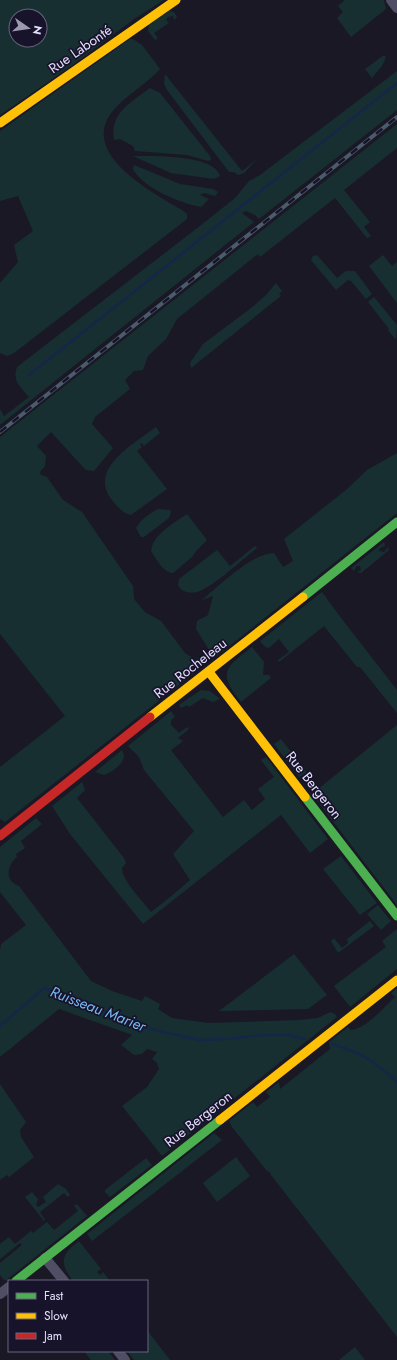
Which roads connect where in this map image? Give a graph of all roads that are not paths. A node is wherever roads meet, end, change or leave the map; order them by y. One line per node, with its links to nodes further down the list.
1 (176, 0): 4 (street, Rue Labonté)
2 (391, 0): 3 (street)
3 (397, 8)
4 (0, 123)
5 (397, 522): 6 (street, Rue Rocheleau)
6 (209, 672): 7 (street, Rue Rocheleau); 8 (street, Rue Bergeron)
7 (0, 836)
8 (397, 916)
9 (397, 980): 10 (street, Rue Bergeron)
10 (45, 1258): 11 (street, Rue Bergeron); 12 (street)
11 (17, 1280)
12 (63, 1280)
13 (8, 1288): 14 (street)
14 (0, 1294)
15 (119, 1352): 16 (street)
16 (125, 1360)

